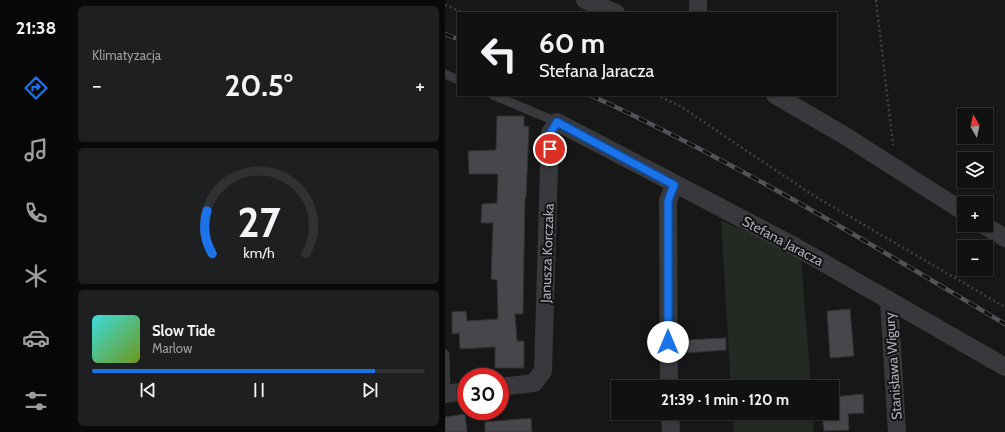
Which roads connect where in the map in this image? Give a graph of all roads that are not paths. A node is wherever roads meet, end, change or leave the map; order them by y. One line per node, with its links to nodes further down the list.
1 (585, 0): 3 (street)
2 (698, 0): 4 (street)
3 (614, 12)
4 (698, 12)
5 (445, 74): 6 (lane)
6 (457, 80)
7 (495, 96): 9 (lane)
8 (777, 96): 11 (street)
9 (557, 122): 10 (street, Stefana Jaracza); 18 (street, Janusza Korczaka)
10 (674, 185): 14 (street, Stefana Jaracza); 17 (street)
11 (957, 208)
12 (993, 231): 13 (street)
13 (1005, 238)
14 (889, 300): 16 (street, Stefana Jaracza); 23 (street, Stanisława Wigury)
15 (445, 354): 20 (lane)
16 (1005, 367)
17 (669, 380)
18 (509, 386)
19 (457, 392): 20 (street)
20 (446, 394)
21 (670, 420): 22 (street)
22 (671, 432)
23 (897, 432)

